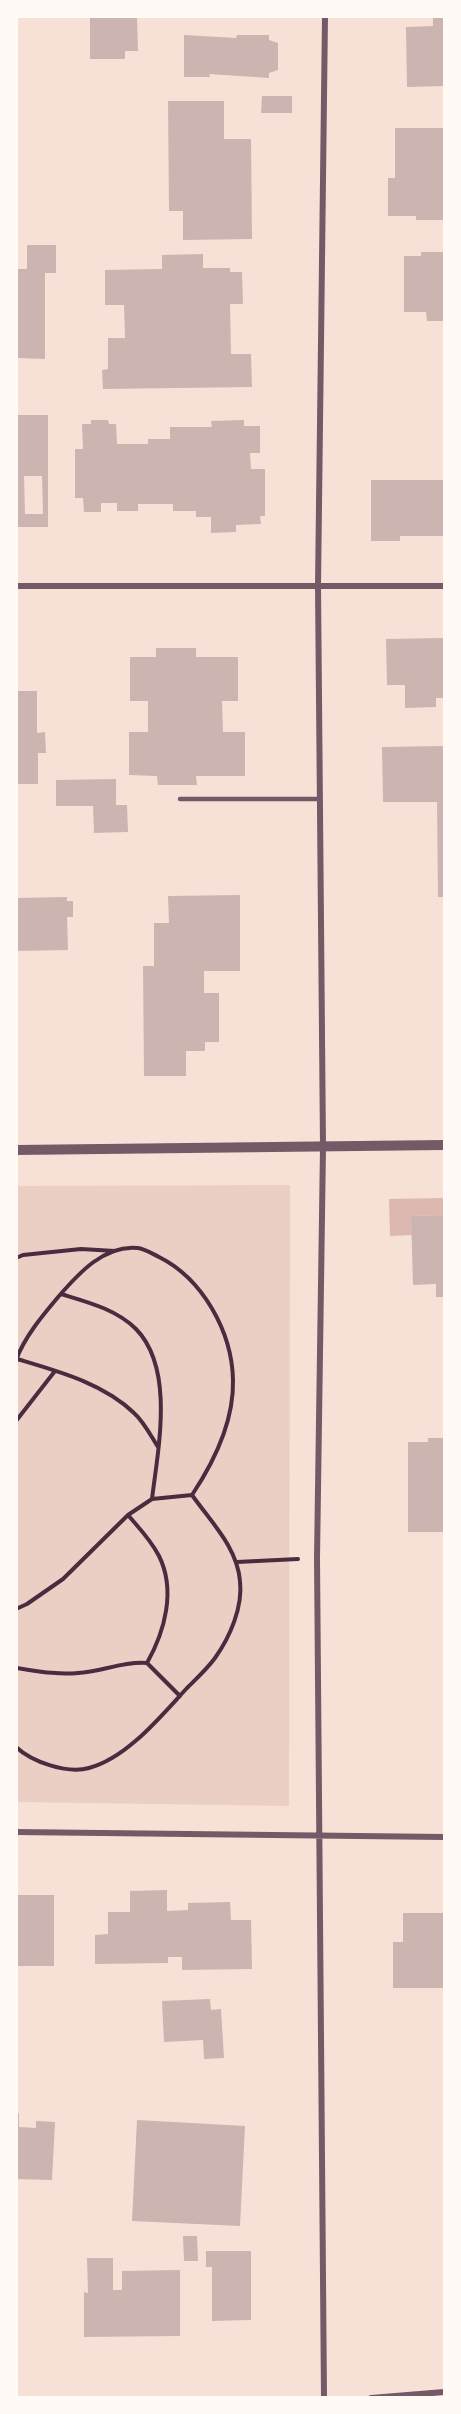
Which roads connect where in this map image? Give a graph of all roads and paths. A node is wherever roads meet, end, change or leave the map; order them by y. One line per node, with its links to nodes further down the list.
1 (325, 16): 3 (street)
2 (16, 586): 3 (street)
3 (318, 586): 4 (street); 6 (street)
4 (444, 586)
5 (180, 799): 6 (lane)
6 (320, 799): 8 (street)
7 (444, 1146): 8 (street)
8 (323, 1147): 9 (street); 20 (street)
9 (16, 1150)
10 (116, 1251): 11 (path); 12 (path); 17 (path)
11 (16, 1258)
12 (61, 1294): 13 (path); 16 (path)
13 (17, 1359): 14 (path)
14 (55, 1371): 15 (path); 16 (path)
15 (16, 1422)
16 (158, 1448): 18 (path)
17 (192, 1495): 18 (path); 21 (path)
18 (152, 1499): 19 (path)
19 (128, 1515): 22 (path); 23 (path)
20 (317, 1558): 21 (path); 28 (street)
21 (237, 1562): 25 (path)
22 (16, 1609)
23 (147, 1663): 24 (path); 25 (path)
24 (16, 1668)
25 (180, 1696): 26 (path)
26 (16, 1747)
27 (16, 1832): 28 (street)
28 (318, 1836): 29 (street); 31 (street)
29 (444, 1837)
30 (444, 2392): 32 (street)
31 (324, 2397)
32 (371, 2397)

